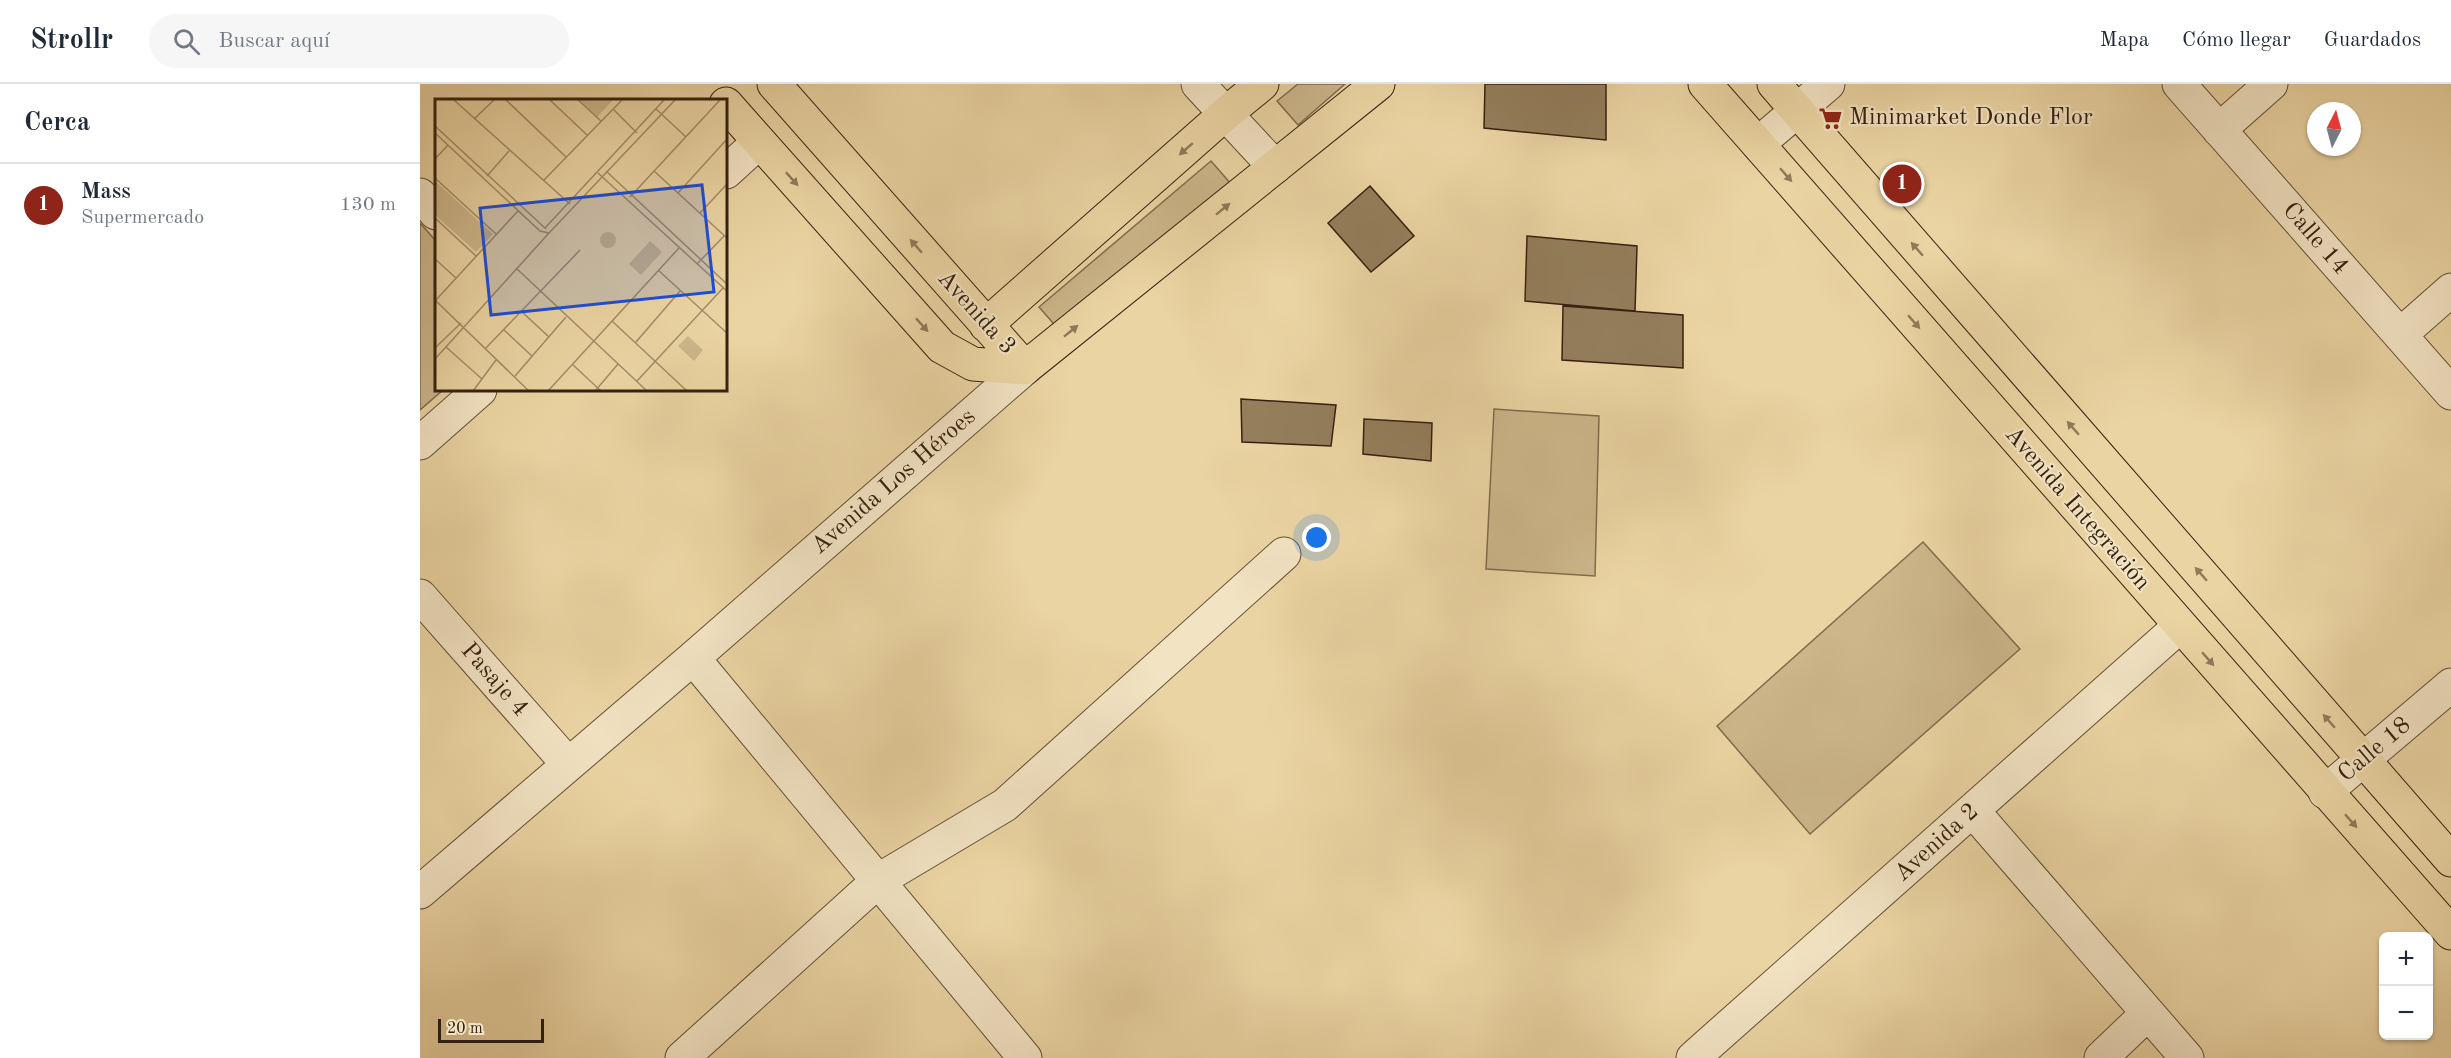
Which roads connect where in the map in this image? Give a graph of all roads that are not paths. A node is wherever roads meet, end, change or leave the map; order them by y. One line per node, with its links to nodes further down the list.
1 (709, 84): 11 (main road, Avenida 3)
2 (774, 84): 23 (main road, Avenida 3, one-way to 2)
3 (1198, 84): 14 (street)
4 (1262, 84): 14 (main road)
5 (1378, 84): 18 (main road, Avenida Los Héroes)
6 (1705, 84): 17 (main road, Avenida Integración)
7 (1774, 84): 13 (main road)
8 (1828, 84): 13 (street)
9 (2179, 84): 15 (street, Calle 14)
10 (2271, 84): 15 (street)
11 (722, 99)
12 (728, 106): 16 (main road, Avenida 3)
13 (1797, 111): 17 (street); 34 (main road, one-way to 13)
14 (1224, 115): 18 (street); 23 (main road, one-way to 23)
15 (2219, 130): 24 (street, Calle 14)
16 (759, 142): 19 (street); 25 (main road, Avenida 3, one-way to 25)
17 (1758, 144): 31 (main road, Avenida Integración, one-way to 31)
18 (1275, 167): 25 (main road, Avenida Los Héroes, one-way to 18)
19 (728, 170)
20 (420, 195): 21 (street)
21 (435, 212)
22 (2451, 290): 24 (street)
23 (986, 325): 25 (main road, Avenida 3)
24 (2400, 335): 27 (street, Calle 14)
25 (1025, 368): 32 (street, Avenida Los Héroes)
26 (478, 392): 28 (street)
27 (2451, 393)
28 (420, 443)
29 (1284, 554): 39 (street)
30 (420, 596): 35 (street, Pasaje 4)
31 (2180, 627): 36 (main road, Avenida Integración, one-way to 36); 37 (street, Avenida 2)
32 (693, 658): 35 (street, Avenida Los Héroes); 39 (street)
33 (2451, 685): 34 (street, Calle 18)
34 (2363, 760): 36 (street, Calle 18); 38 (main road)
35 (568, 764): 40 (street, Avenida Los Héroes)
36 (2325, 792): 41 (main road, Avenida Integración, one-way to 41)
37 (1973, 811): 42 (street); 45 (street, Avenida 2)
38 (2451, 860)
39 (879, 880): 43 (street); 44 (street)
40 (420, 892)
41 (2451, 933)
42 (2147, 1014): 46 (street); 47 (street)
43 (691, 1055)
44 (1025, 1058)
45 (1693, 1058)
46 (2101, 1058)
47 (2187, 1058)

